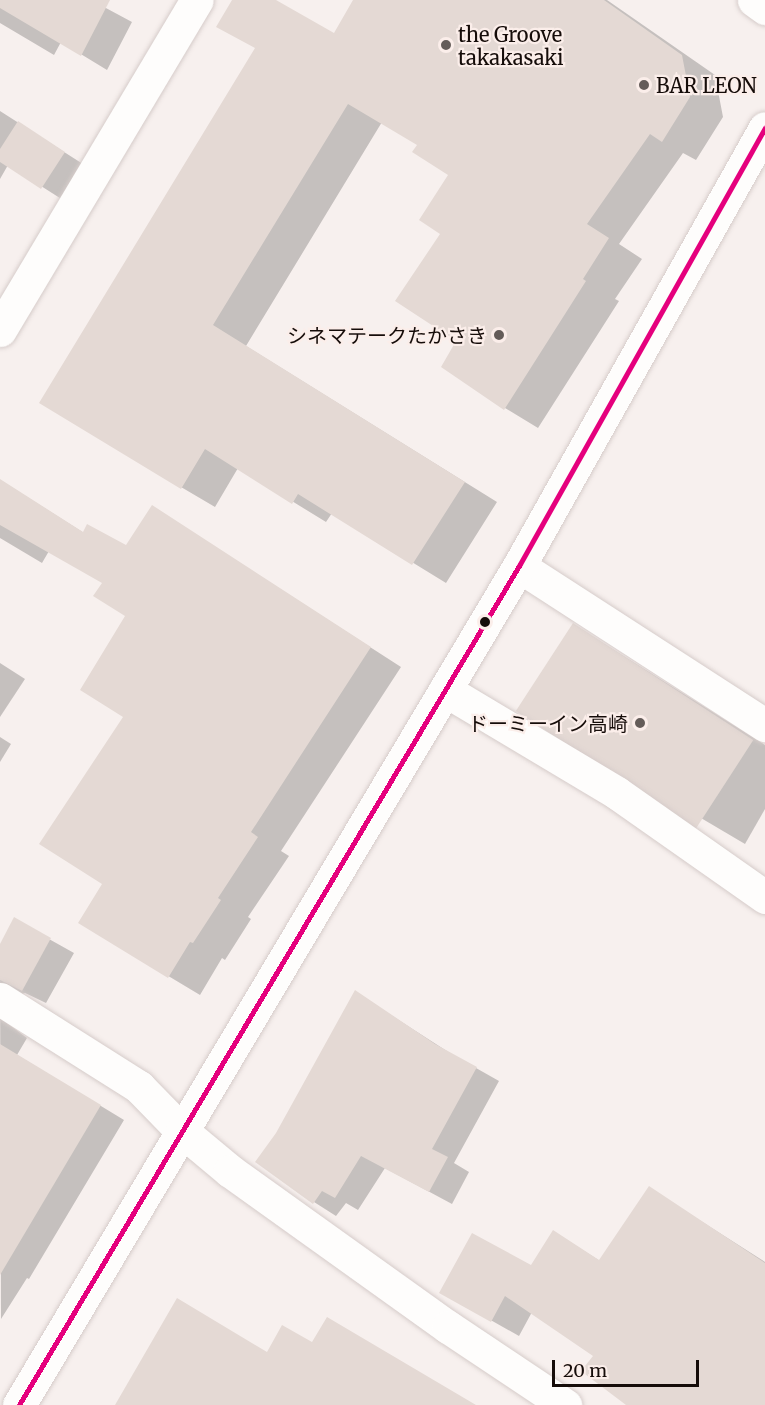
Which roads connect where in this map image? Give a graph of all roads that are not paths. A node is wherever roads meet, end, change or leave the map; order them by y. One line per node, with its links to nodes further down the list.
1 (197, 0): 5 (main road)
2 (754, 0): 3 (main road)
3 (765, 8)
4 (765, 128): 6 (main road)
5 (0, 330)
6 (519, 566): 7 (main road); 8 (main road)
7 (445, 690): 9 (main road); 11 (main road)
8 (765, 725)
9 (765, 897)
10 (0, 999): 11 (main road)
11 (182, 1131): 12 (main road); 13 (main road)
12 (19, 1405)
13 (565, 1405)

